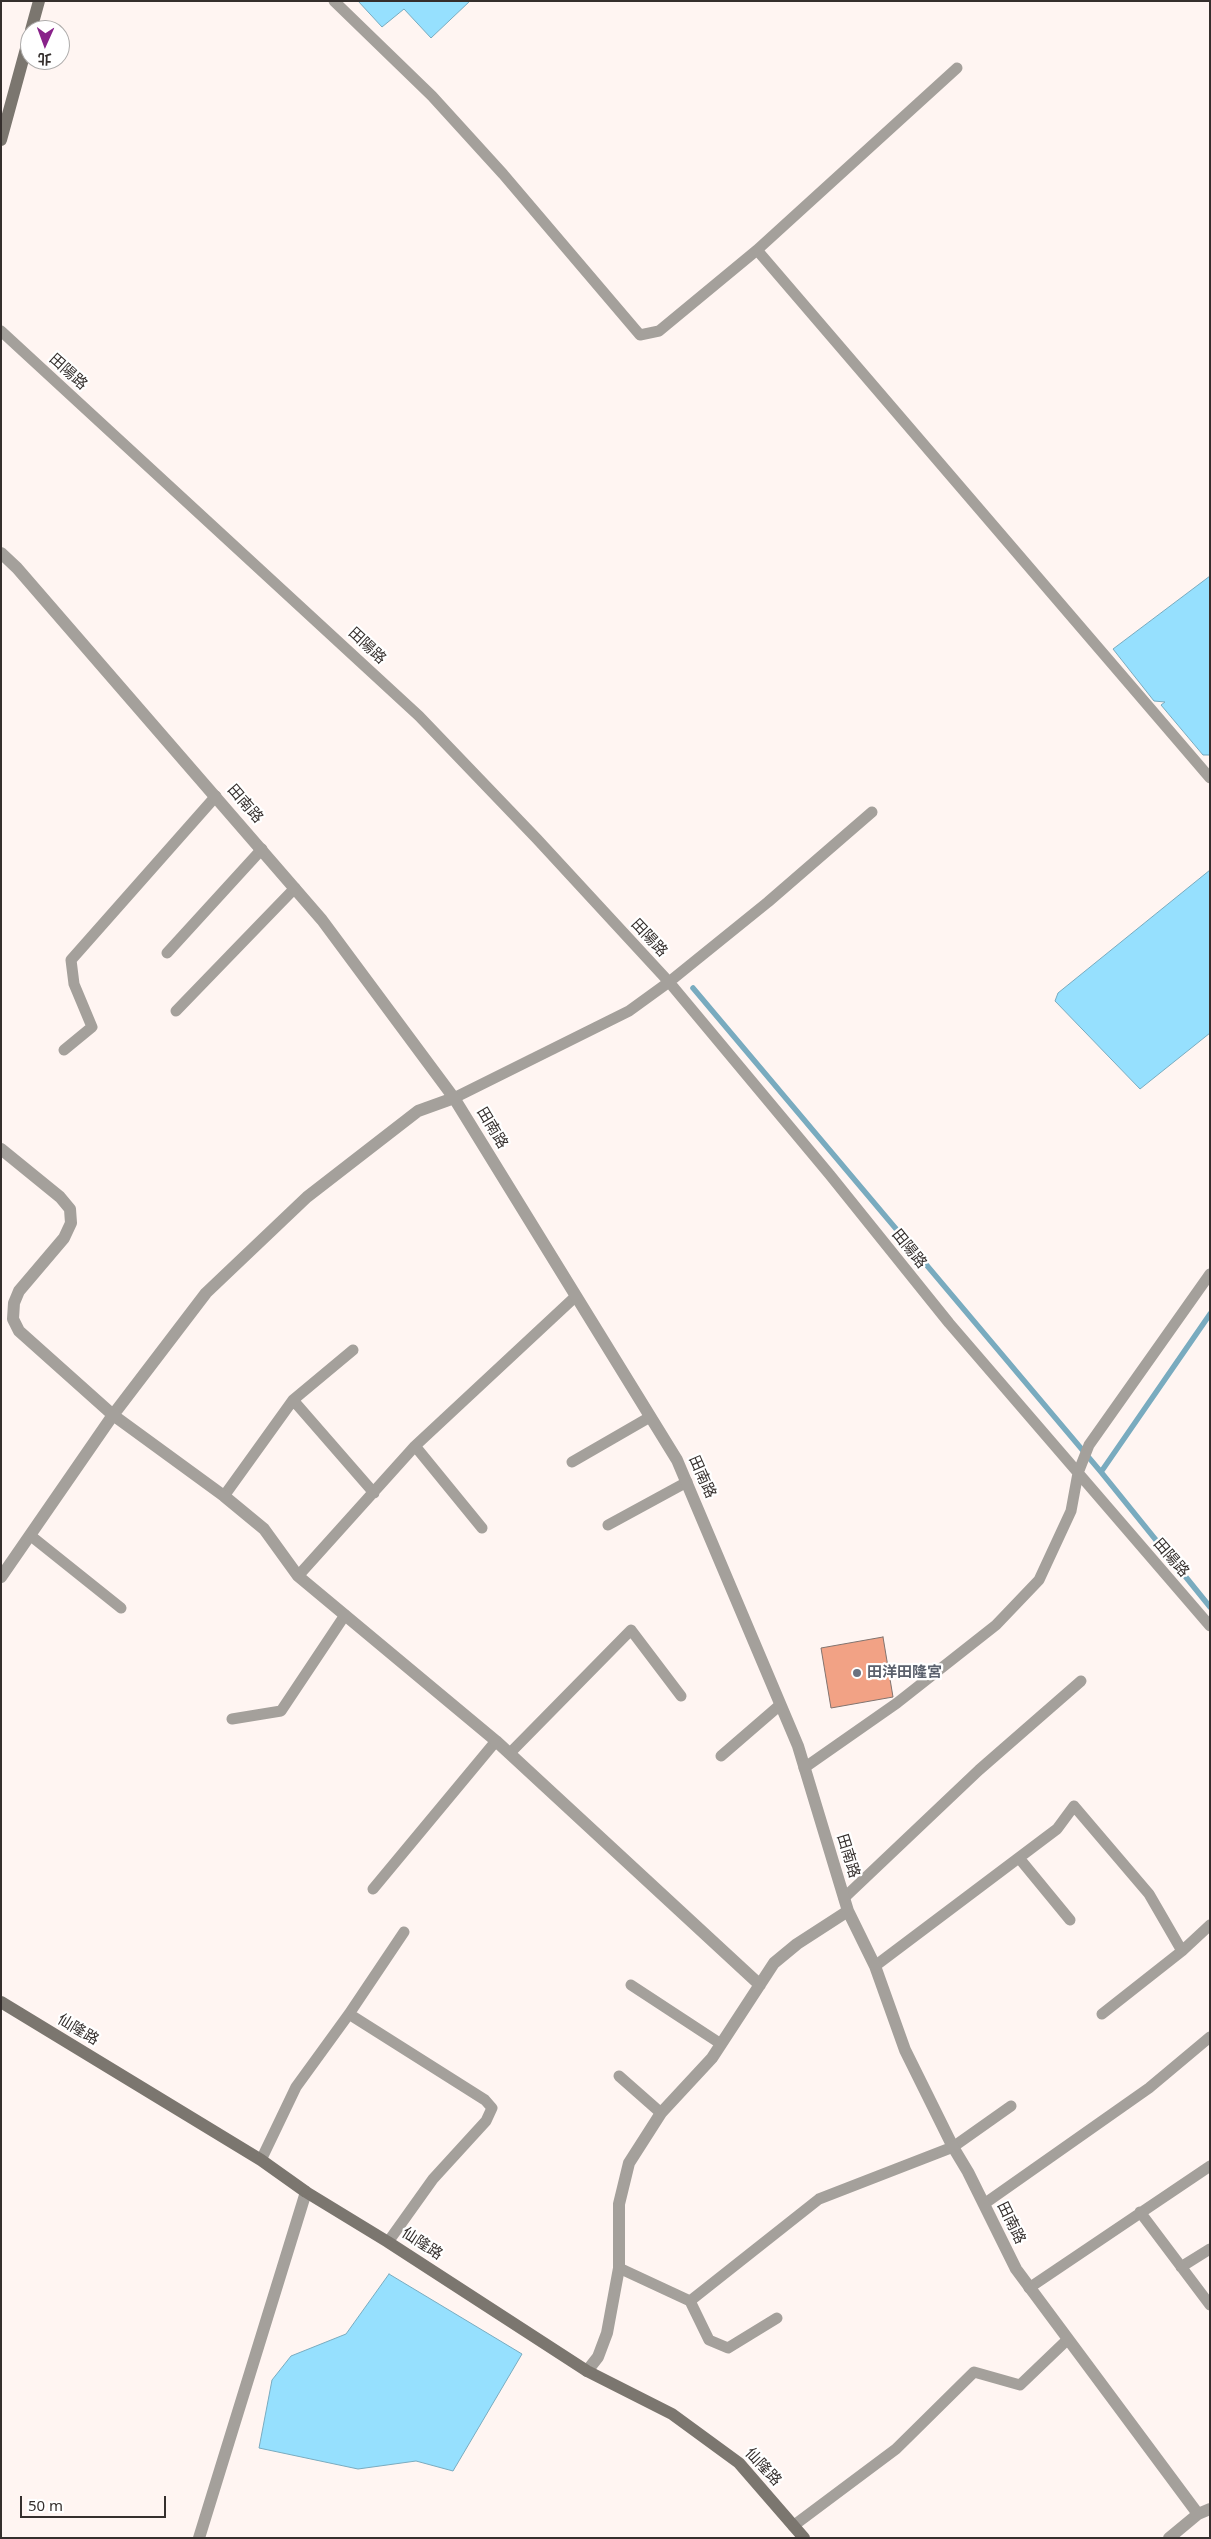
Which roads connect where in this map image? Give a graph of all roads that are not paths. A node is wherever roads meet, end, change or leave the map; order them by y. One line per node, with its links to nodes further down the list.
1 (39, 1): 3 (street)
2 (334, 1): 7 (lane)
3 (34, 20)
4 (957, 68): 7 (lane)
5 (20, 70): 6 (street)
6 (1, 140)
7 (757, 250): 10 (lane)
8 (1, 331): 16 (lane, 田陽路)
9 (1, 554): 11 (street, 田南路)
10 (1210, 778)
11 (216, 796): 13 (street, 田南路); 18 (lane)
12 (872, 812): 16 (lane)
13 (262, 849): 14 (street, 田南路); 15 (lane)
14 (295, 888): 17 (lane); 19 (street, 田南路)
15 (167, 953)
16 (669, 982): 19 (lane); 29 (lane, 田陽路)
17 (176, 1011)
18 (64, 1050)
19 (454, 1098): 22 (street, 田南路); 25 (street)
20 (1, 1149): 25 (street)
21 (1210, 1274): 29 (lane)
22 (575, 1296): 26 (street, 田南路); 27 (lane)
23 (353, 1350): 24 (lane)
24 (294, 1400): 31 (lane); 32 (lane)
25 (113, 1415): 32 (street); 35 (street)
26 (650, 1417): 28 (lane); 30 (street, 田南路)
27 (415, 1446): 31 (lane); 34 (lane)
28 (572, 1462)
29 (1080, 1469): 40 (lane, 田陽路); 48 (lane)
30 (687, 1482): 33 (lane); 43 (street, 田南路)
31 (374, 1493): 36 (lane)
32 (224, 1496): 36 (street)
33 (608, 1526)
34 (482, 1528)
35 (31, 1536): 37 (street); 38 (lane)
36 (298, 1576): 39 (street)
37 (1, 1577)
38 (121, 1608)
39 (345, 1615): 44 (lane); 45 (street)
40 (1210, 1626)
41 (1081, 1681): 51 (lane)
42 (681, 1696): 46 (lane)
43 (780, 1705): 47 (lane); 48 (street, 田南路)
44 (232, 1719)
45 (496, 1741): 46 (street); 50 (lane)
46 (510, 1753): 59 (street)
47 (721, 1756)
48 (804, 1768): 51 (street, 田南路)
49 (1018, 1858): 53 (lane); 56 (lane); 57 (lane)
50 (373, 1890)
51 (844, 1898): 52 (street, 田南路)
52 (848, 1911): 57 (street, 田南路); 59 (street)
53 (1070, 1920)
54 (1210, 1925): 56 (lane)
55 (404, 1932): 61 (lane)
56 (1182, 1951): 62 (lane)
57 (875, 1966): 68 (street, 田南路)
58 (631, 1985): 64 (lane)
59 (760, 1985): 64 (street)
60 (1, 2002): 69 (street, 仙隆路)
61 (349, 2014): 69 (lane); 74 (lane)
62 (1102, 2014)
63 (1210, 2037): 72 (lane)
64 (721, 2044): 67 (street)
65 (619, 2076): 67 (lane)
66 (1011, 2106): 68 (lane)
67 (661, 2114): 77 (street)
68 (953, 2147): 72 (street, 田南路); 79 (lane)
69 (261, 2160): 71 (street, 仙隆路)
70 (1210, 2166): 73 (lane)
71 (306, 2192): 74 (street, 仙隆路); 87 (street)
72 (984, 2204): 78 (street, 田南路)
73 (1140, 2212): 76 (lane); 78 (lane)
74 (388, 2242): 83 (street, 仙隆路)
75 (1210, 2249): 76 (lane)
76 (1181, 2267): 80 (lane)
77 (619, 2268): 79 (lane); 83 (street)
78 (1029, 2288): 82 (street, 田南路)
79 (690, 2301): 81 (lane)
80 (1210, 2305)
81 (777, 2318)
82 (1067, 2340): 84 (street, 田南路); 85 (lane)
83 (587, 2371): 85 (street, 仙隆路)
84 (1204, 2512): 86 (street, 田南路)
85 (793, 2526): 88 (street, 仙隆路)
86 (1176, 2536)
87 (199, 2538)
88 (804, 2538)

